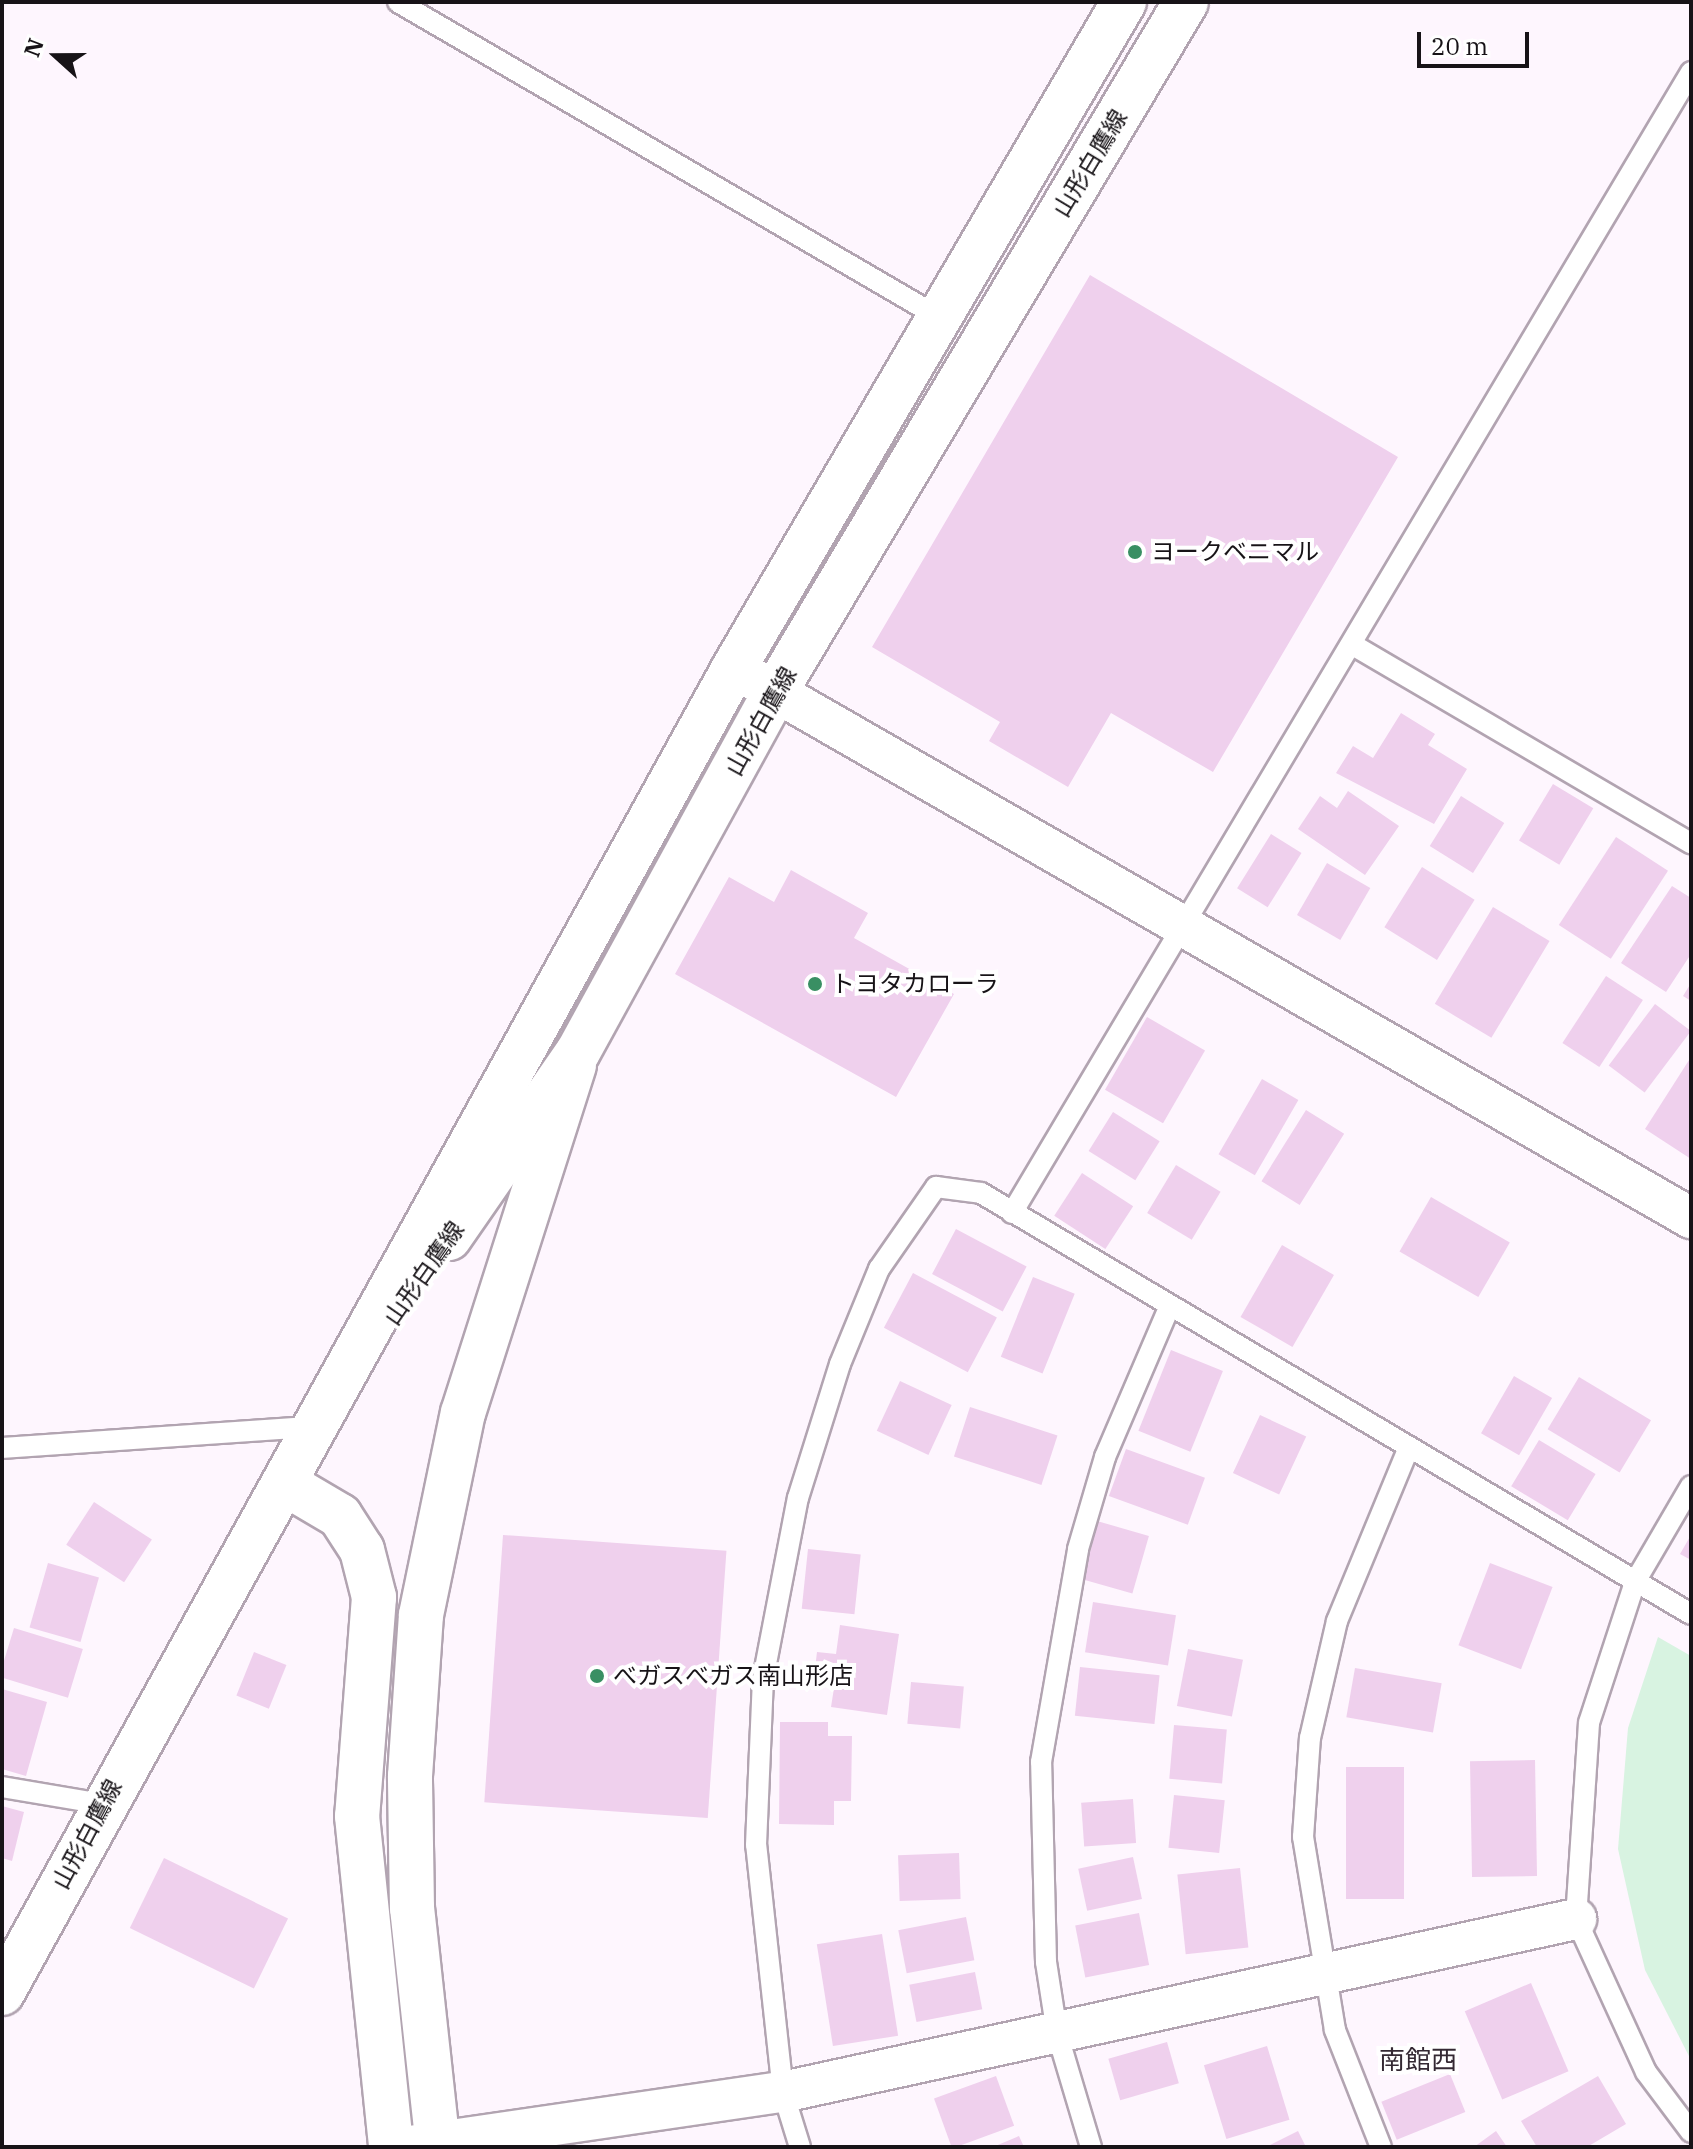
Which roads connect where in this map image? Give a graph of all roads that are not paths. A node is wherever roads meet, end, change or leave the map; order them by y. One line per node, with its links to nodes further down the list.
1 (398, 2): 6 (lane)
2 (1124, 2): 6 (main road, 山形白鷹線)
3 (1186, 2): 9 (main road, 山形白鷹線)
4 (1691, 72): 5 (lane)
5 (1685, 95): 7 (lane)
6 (937, 316): 8 (main road, 山形白鷹線)
7 (1353, 645): 10 (lane); 11 (lane)
8 (734, 668): 9 (street); 16 (main road, 山形白鷹線)
9 (775, 692): 11 (street); 12 (main road, 山形白鷹線)
10 (1691, 843)
11 (1183, 925): 13 (lane); 14 (street)
12 (578, 1052): 16 (main road, 山形白鷹線); 31 (main road)
13 (1012, 1213): 15 (lane); 29 (lane)
14 (1691, 1218)
15 (1169, 1308): 18 (lane); 28 (lane)
16 (317, 1427): 17 (lane); 19 (main road, 山形白鷹線)
17 (2, 1448)
18 (1407, 1452): 21 (lane); 26 (lane)
19 (284, 1483): 24 (main road, 山形白鷹線); 32 (main road)
20 (1691, 1486): 21 (lane)
21 (1635, 1582): 22 (lane); 25 (lane)
22 (1691, 1614)
23 (2, 1787): 24 (lane)
24 (102, 1804): 27 (main road, 山形白鷹線)
25 (1576, 1919): 26 (street); 30 (lane)
26 (1323, 1978): 28 (street); 35 (lane)
27 (2, 1993)
28 (1057, 2033): 29 (street); 34 (lane)
29 (783, 2092): 31 (street); 33 (lane)
30 (1691, 2132)
31 (426, 2145)
32 (391, 2147)
33 (800, 2147)
34 (1091, 2147)
35 (1381, 2147)

